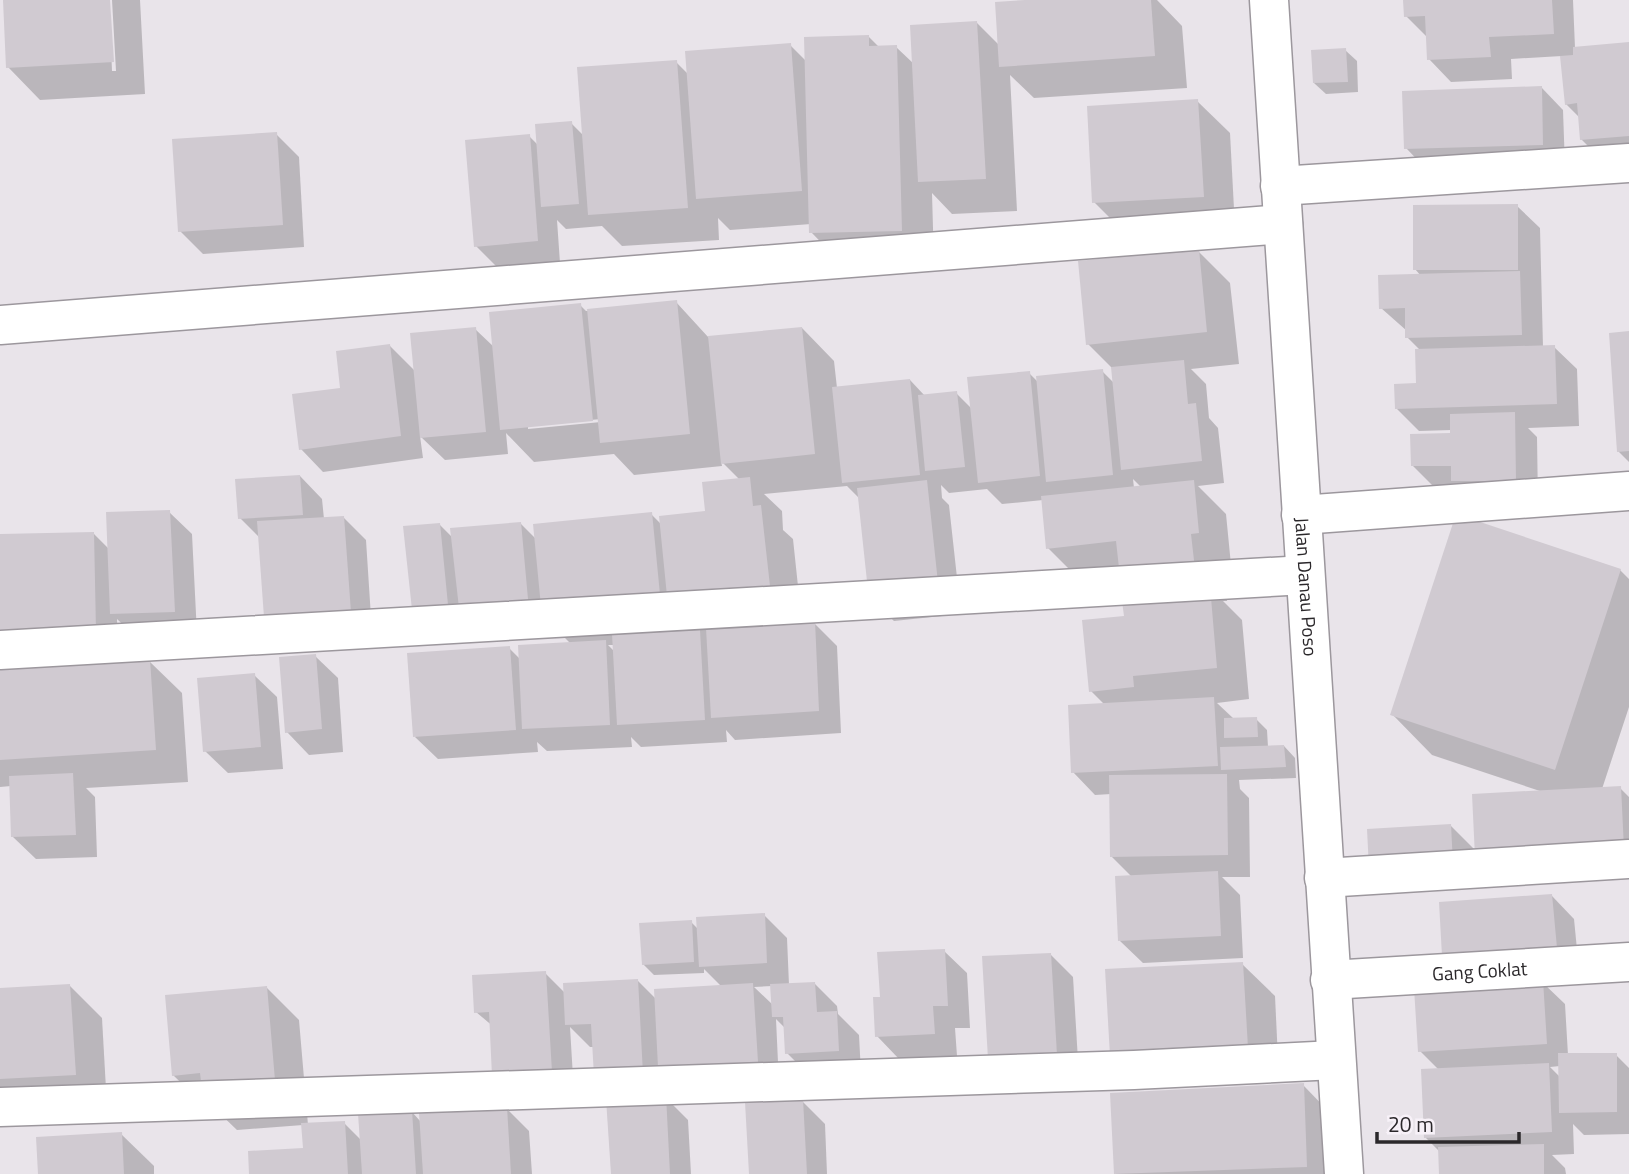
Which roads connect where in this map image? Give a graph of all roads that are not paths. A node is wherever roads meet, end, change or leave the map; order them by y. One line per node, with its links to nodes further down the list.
1 (1269, 0): 3 (street, Jalan Danau Poso)
2 (1629, 163): 3 (street)
3 (1280, 186): 4 (street, Jalan Danau Poso)
4 (1283, 224): 5 (street); 7 (street, Jalan Danau Poso)
5 (0, 325)
6 (1629, 491): 7 (street)
7 (1301, 515): 8 (street, Jalan Danau Poso)
8 (1305, 575): 9 (street); 11 (street, Jalan Danau Poso)
9 (0, 650)
10 (1629, 859): 11 (street)
11 (1324, 878): 13 (street, Jalan Danau Poso)
12 (1629, 962): 13 (street, Gang Coklat)
13 (1331, 980): 14 (street, Jalan Danau Poso)
14 (1335, 1060): 15 (street); 16 (street, Jalan Danau Poso)
15 (0, 1107)
16 (1344, 1174)

